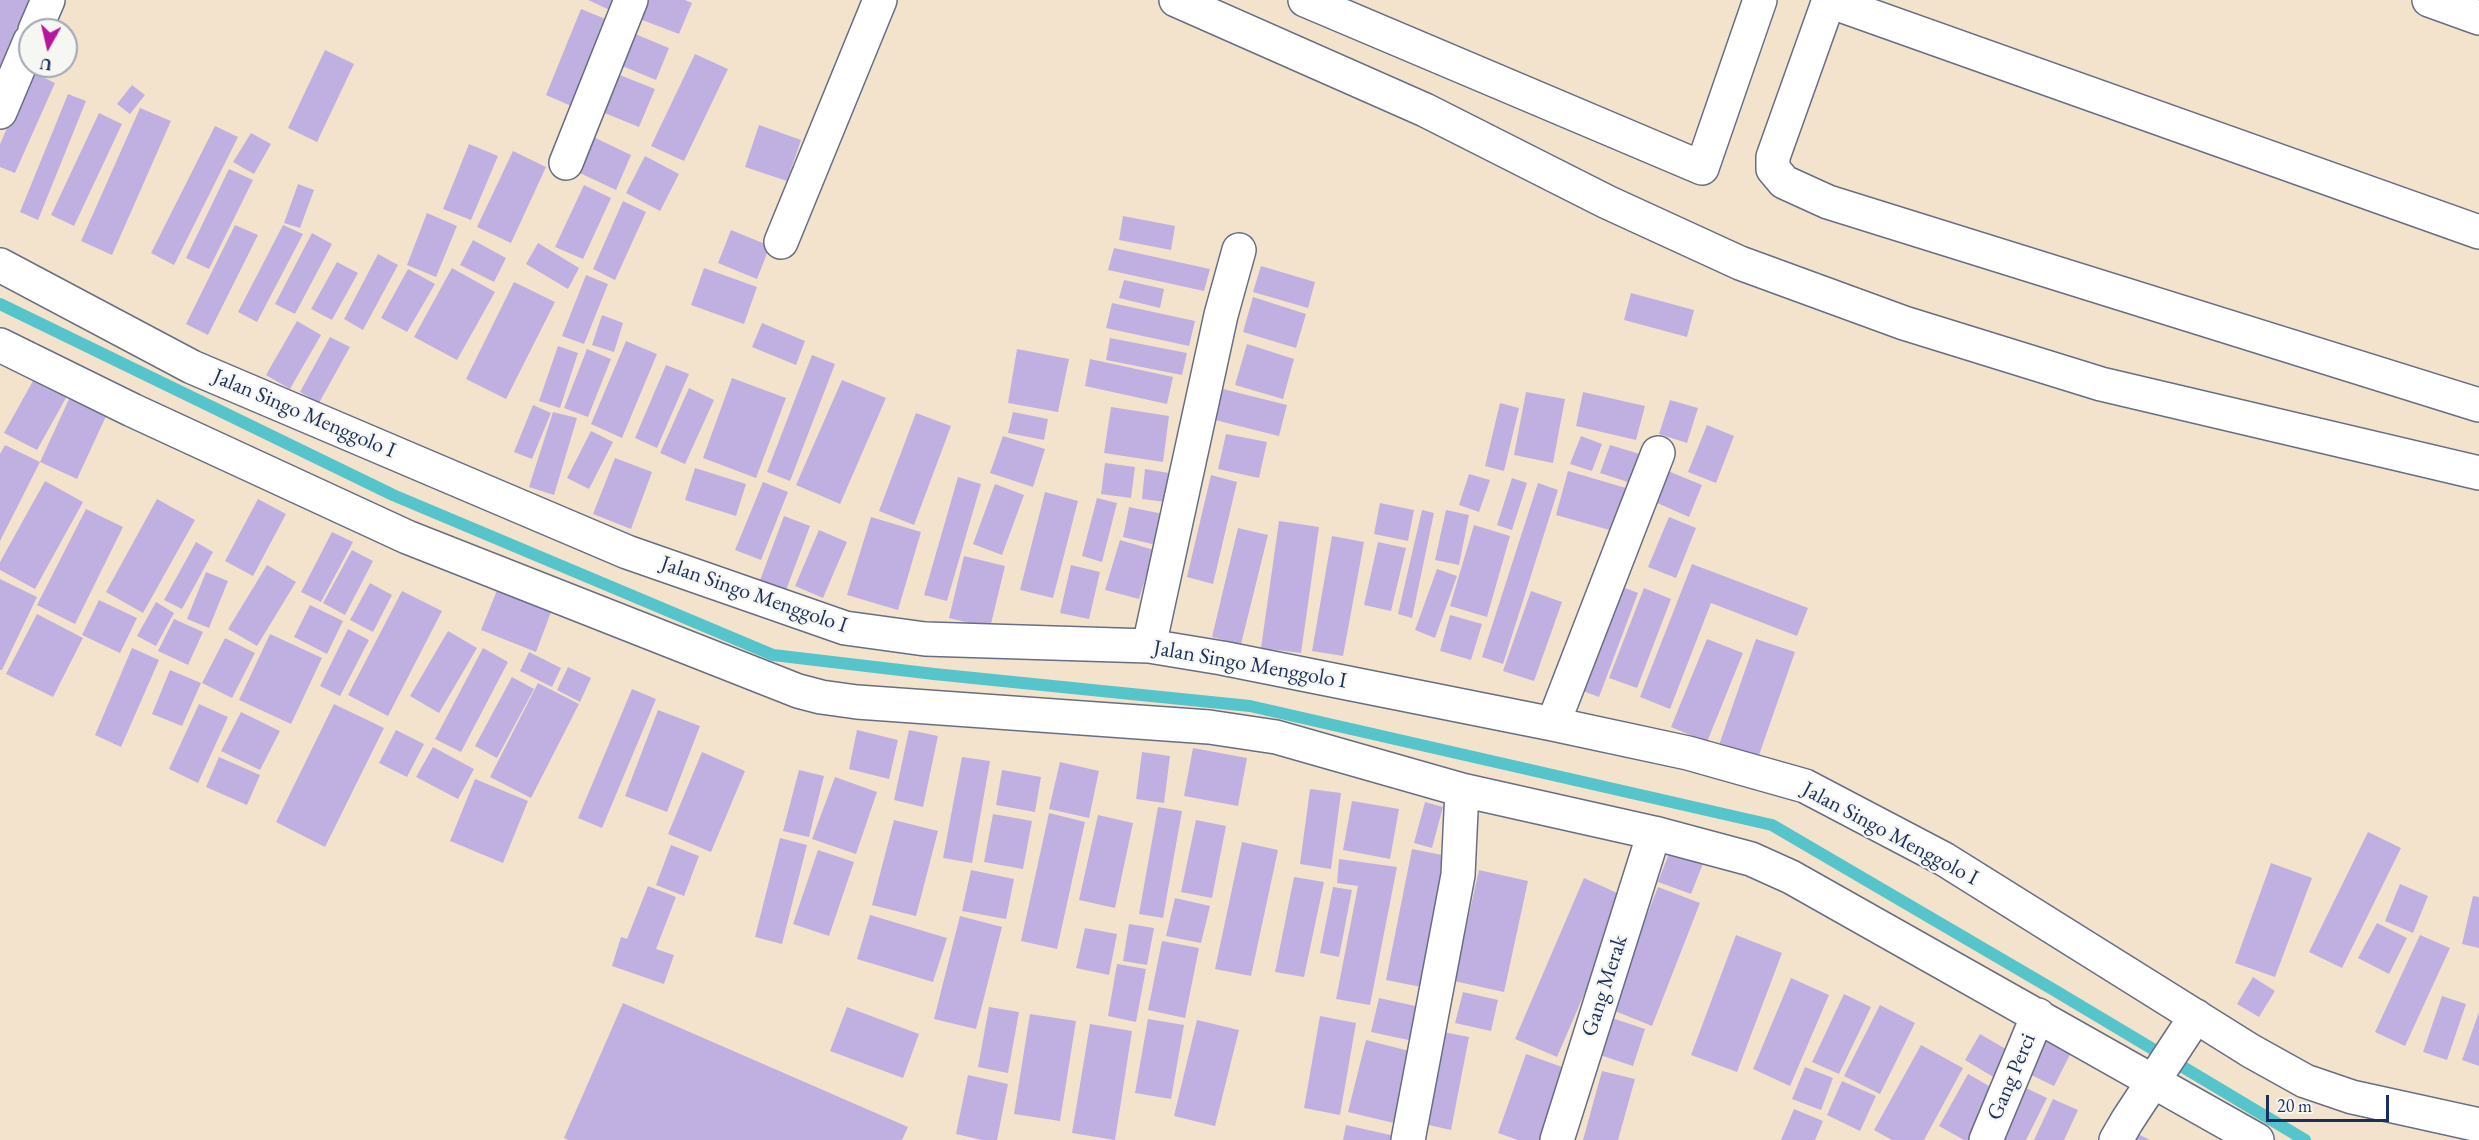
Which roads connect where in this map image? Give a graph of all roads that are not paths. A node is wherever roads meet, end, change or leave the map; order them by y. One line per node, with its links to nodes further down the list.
1 (48, 0): 9 (street)
2 (631, 0): 13 (street)
3 (880, 0): 15 (street)
4 (1176, 0): 21 (street)
5 (1305, 0): 6 (street)
6 (1760, 0)
7 (2430, 0): 10 (street)
8 (1829, 1): 14 (street); 19 (street)
9 (40, 18)
10 (2479, 18)
11 (18, 69): 12 (street)
12 (0, 112)
13 (566, 163)
14 (2479, 232)
15 (781, 242)
16 (1239, 250): 22 (street)
17 (0, 265): 22 (street, Jalan Singo Menggolo I)
18 (0, 345): 24 (street)
19 (2479, 405)
20 (1658, 453): 23 (street)
21 (2479, 473)
22 (1149, 646): 23 (street, Jalan Singo Menggolo I)
23 (1553, 724): 27 (street, Jalan Singo Menggolo I)
24 (1462, 790): 25 (street); 30 (street)
25 (1654, 833): 26 (street); 31 (street, Gang Merak)
26 (2038, 1015): 28 (street); 32 (street, Gang Perci)
27 (2192, 1022): 28 (street); 29 (street, Jalan Singo Menggolo I)
28 (2157, 1074): 33 (street); 34 (street)
29 (2479, 1125)
30 (1408, 1140)
31 (1557, 1140)
32 (1986, 1140)
33 (2116, 1140)
34 (2257, 1140)

